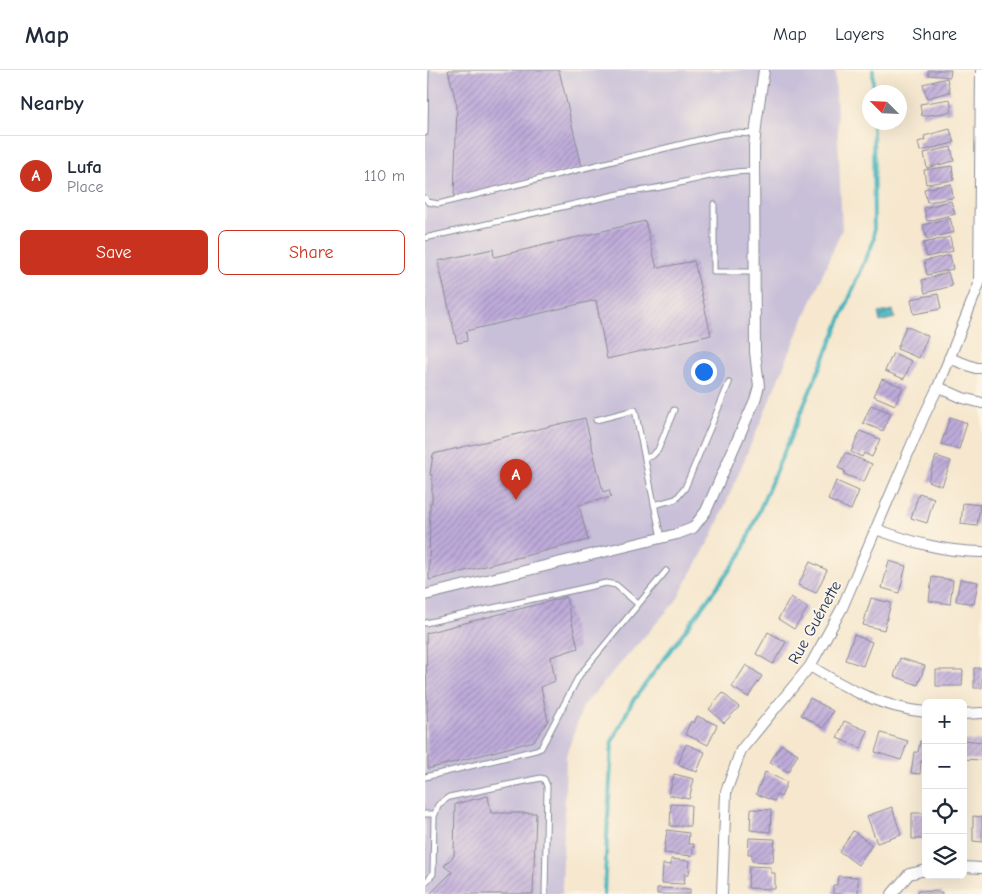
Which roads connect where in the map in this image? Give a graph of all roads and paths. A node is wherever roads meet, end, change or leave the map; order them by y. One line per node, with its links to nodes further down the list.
1 (426, 70): 4 (lane)
2 (764, 70): 5 (street)
3 (981, 70): 11 (street, Rue Guénette)
4 (425, 133)
5 (755, 134): 6 (street); 7 (lane)
6 (754, 171): 9 (lane); 10 (street)
7 (425, 198)
8 (714, 204): 10 (lane)
9 (425, 238)
10 (755, 272): 21 (street)
11 (949, 358): 12 (street); 14 (street, Rue Guénette)
12 (982, 368)
13 (729, 383): 19 (lane)
14 (938, 387): 15 (street); 20 (street, Rue Guénette)
15 (982, 403)
16 (675, 410): 18 (lane)
17 (596, 420): 18 (lane)
18 (645, 458): 19 (lane)
19 (654, 505): 21 (lane)
20 (876, 529): 22 (street); 27 (street, Rue Guénette)
21 (661, 539): 24 (street)
22 (982, 552)
23 (666, 571): 25 (lane)
24 (425, 595)
25 (638, 604): 26 (lane); 31 (lane)
26 (425, 623)
27 (810, 666): 28 (street); 39 (street, Rue Guénette)
28 (922, 711)
29 (967, 714): 30 (street)
30 (982, 714)
31 (425, 777)
32 (425, 814): 33 (lane)
33 (434, 814): 37 (lane); 38 (lane)
34 (967, 867): 35 (street)
35 (982, 868)
36 (922, 871): 40 (street)
37 (425, 883)
38 (545, 894)
39 (722, 894)
40 (892, 894)

